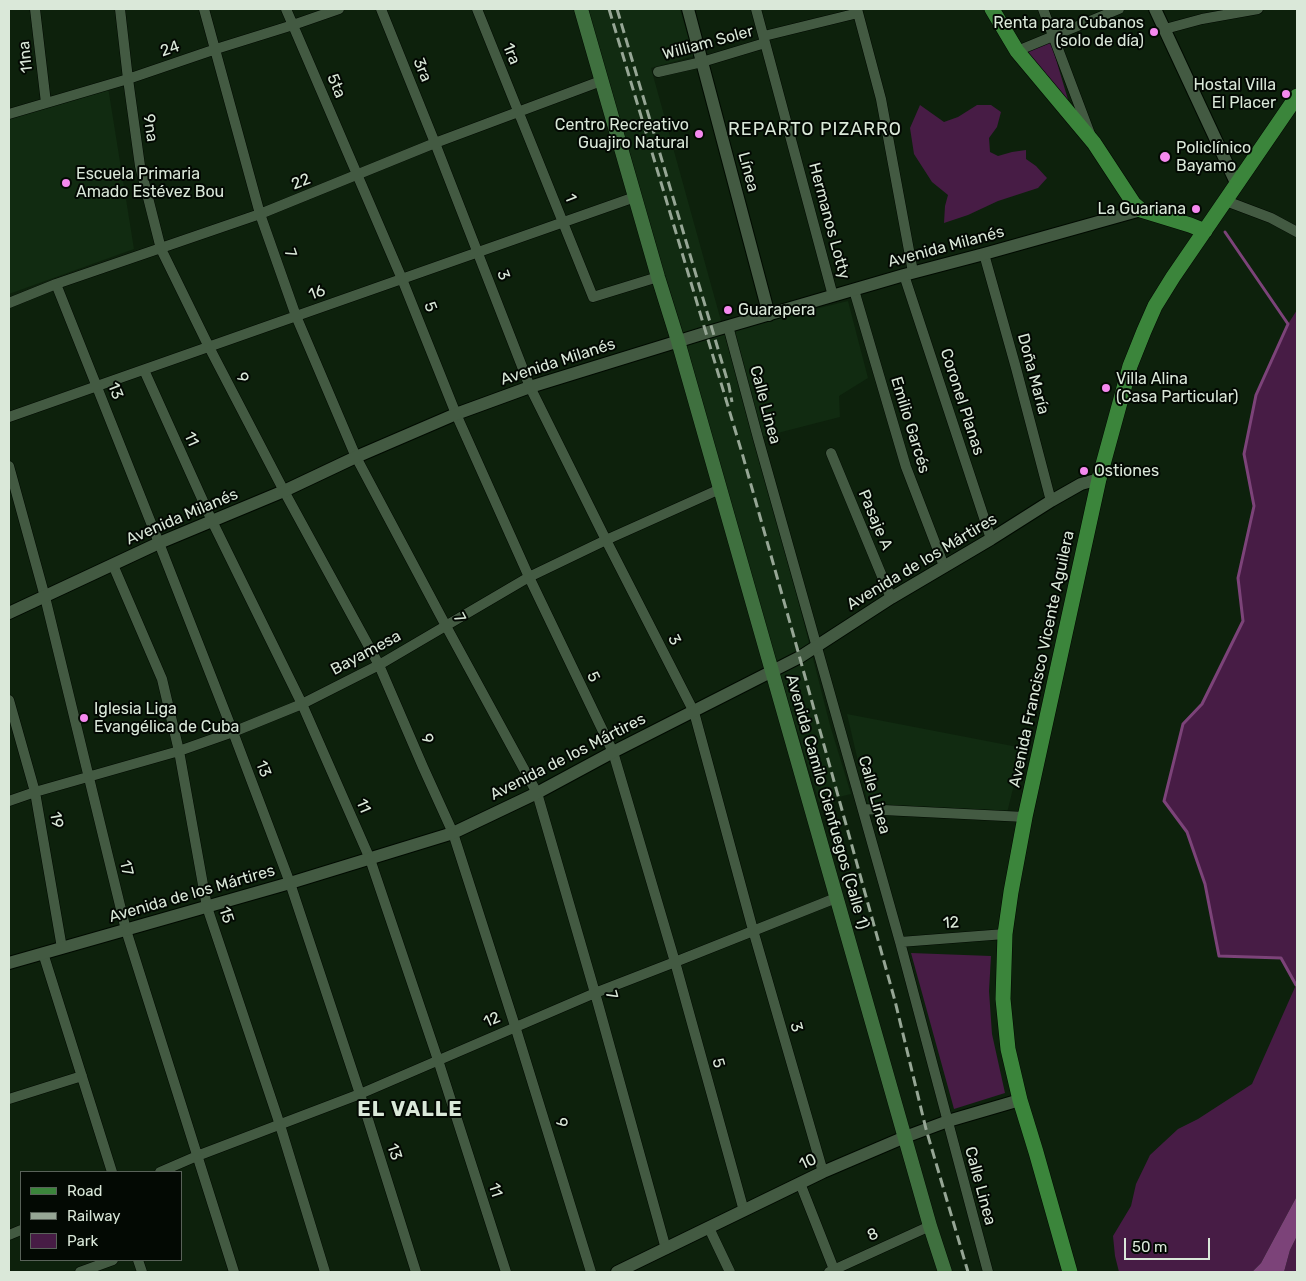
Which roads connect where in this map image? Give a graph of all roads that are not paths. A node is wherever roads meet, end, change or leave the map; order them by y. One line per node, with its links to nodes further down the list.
1 (35, 9): 29 (street, 11na)
2 (120, 9): 26 (street, 9na)
3 (204, 9): 22 (street, 7)
4 (286, 9): 18 (street, 5ta)
5 (339, 9): 18 (street, 24)
6 (381, 9): 32 (street, 3ra)
7 (477, 9): 30 (street, 1ra)
8 (581, 9): 27 (main road, Avenida Camilo Cienfuegos (Calle 1))
9 (688, 9): 24 (street, Línea)
10 (756, 9): 21 (street, Hermanos Lotty)
11 (992, 9): 23 (main road)
12 (1043, 9): 20 (street)
13 (1118, 9): 20 (street)
14 (1154, 9): 19 (street)
15 (1258, 9): 17 (street)
16 (857, 11): 21 (street, William Soler); 46 (street, Coronel Planas)
17 (1201, 14): 19 (street)
18 (293, 25): 22 (street, 24); 34 (street, 5ta)
19 (1165, 29): 35 (street)
20 (1053, 36): 23 (street); 33 (street)
21 (765, 39): 24 (street, William Soler); 51 (street, Hermanos Lotty)
22 (216, 48): 26 (street, 24); 39 (street, 7)
23 (1017, 51): 33 (main road)
24 (702, 62): 25 (street, William Soler); 53 (street, Línea)
25 (658, 72)
26 (128, 79): 29 (street, 24); 43 (street, 9na)
27 (601, 81): 30 (street, 22); 36 (main road, Avenida Camilo Cienfuegos (Calle 1))
28 (1297, 96): 35 (main road, Avenida Francisco Vicente Aguilera)
29 (46, 103): 31 (street, 24)
30 (518, 112): 32 (street, 22); 40 (street, 1)
31 (9, 114)
32 (436, 143): 34 (street, 22); 44 (street, 3)
33 (1094, 143): 38 (main road)
34 (358, 175): 39 (street, 22); 48 (street, 5)
35 (1237, 185): 37 (main road, Avenida Francisco Vicente Aguilera)
36 (635, 197): 40 (street, 16); 47 (main road, Avenida Camilo Cienfuegos (Calle 1))
37 (1226, 201): 41 (main road, Avenida Francisco Vicente Aguilera); 42 (street)
38 (1141, 210): 41 (main road); 45 (street, Avenida Milanés)
39 (260, 214): 43 (street, 22); 54 (street, 7)
40 (563, 222): 44 (street, 16); 47 (street, 1)
41 (1206, 231): 66 (main road, Avenida Francisco Vicente Aguilera)
42 (1297, 232)
43 (161, 249): 49 (street, 22); 57 (street, 9)
44 (478, 252): 48 (street, 16); 60 (street, 3)
45 (984, 254): 46 (street, Avenida Milanés); 69 (street, Doña María)
46 (909, 273): 50 (street, Avenida Milanés); 72 (street, Coronel Planas)
47 (658, 277): 56 (main road, Avenida Camilo Cienfuegos (Calle 1))
48 (402, 279): 54 (street, 16); 61 (street, 5)
49 (56, 284): 52 (street, 22); 59 (street, 13)
50 (854, 290): 51 (street, Avenida Milanés); 75 (street, Emilio Garcés)
51 (834, 296): 53 (street, Avenida Milanés)
52 (9, 303)
53 (769, 315): 55 (street, Avenida Milanés)
54 (296, 316): 57 (street, 16); 64 (street, 7)
55 (728, 326): 56 (street, Avenida Milanés); 81 (street, Calle Linea)
56 (678, 341): 60 (street, Avenida Milanés); 67 (main road, Avenida Camilo Cienfuegos (Calle 1))
57 (209, 347): 58 (street, 16); 68 (street, 9)
58 (144, 370): 59 (street, 16); 70 (street, 11)
59 (97, 386): 62 (street, 16); 73 (street, 13)
60 (530, 387): 61 (street, Avenida Milanés); 71 (street, 3)
61 (456, 414): 64 (street, Avenida Milanés); 76 (street, 5)
62 (9, 418)
63 (831, 453): 78 (street, Pasaje A)
64 (356, 457): 68 (street, Avenida Milanés); 80 (street, 7)
65 (9, 466): 77 (street, 17)
66 (1099, 479): 69 (street, Avenida de los Mártires); 95 (main road, Avenida Francisco Vicente Aguilera)
67 (720, 490): 71 (street, Bayamesa); 83 (main road, Avenida Camilo Cienfuegos (Calle 1))
68 (284, 491): 70 (street, Avenida Milanés); 82 (street, 9)
69 (1051, 502): 72 (street, Avenida de los Mártires)
70 (212, 521): 73 (street, Avenida Milanés); 85 (street, 11)
71 (606, 540): 76 (street, Bayamesa); 86 (street, 3)
72 (992, 540): 75 (street, Avenida de los Mártires)
73 (159, 543): 74 (street, Avenida Milanés); 87 (street, 13)
74 (113, 565): 77 (street, Avenida Milanés); 88 (street, 15)
75 (944, 566): 78 (street, Avenida de los Mártires)
76 (529, 577): 80 (street, Bayamesa); 89 (street, 5)
77 (44, 597): 79 (street, Avenida Milanés); 90 (street, 17)
78 (892, 598): 81 (street, Avenida de los Mártires)
79 (9, 613)
80 (446, 626): 82 (street, Bayamesa); 92 (street, 7)
81 (817, 647): 83 (street, Avenida de los Mártires); 94 (street, Calle Linea)
82 (378, 665): 85 (street, Bayamesa); 96 (street, 9)
83 (772, 671): 86 (street, Avenida de los Mártires); 99 (main road, Avenida Camilo Cienfuegos (Calle 1))
84 (9, 700): 91 (street, 19)
85 (302, 704): 87 (street, Bayamesa); 97 (street, 11)
86 (694, 712): 89 (street, Avenida de los Mártires); 102 (street, 3)
87 (233, 732): 88 (street, Bayamesa); 98 (street, 13)
88 (179, 751): 90 (street, Bayamesa); 100 (street, 15)
89 (613, 752): 92 (street, Avenida de los Mártires); 108 (street, 5)
90 (89, 777): 91 (street, Bayamesa); 101 (street, 17)
91 (35, 792): 93 (street, Bayamesa); 105 (street, 19)
92 (536, 793): 96 (street, Avenida de los Mártires); 109 (street, 7)
93 (9, 801)
94 (863, 810): 95 (street); 104 (street, Calle Linea)
95 (1026, 817): 103 (main road, Avenida Francisco Vicente Aguilera)
96 (453, 833): 97 (street, Avenida de los Mártires); 110 (street, 9)
97 (370, 859): 98 (street, Avenida de los Mártires); 111 (street, 11)
98 (290, 884): 100 (street, Avenida de los Mártires); 113 (street, 13)
99 (836, 898): 102 (street, 12); 118 (main road, Avenida Camilo Cienfuegos (Calle 1))
100 (207, 907): 101 (street, Avenida de los Mártires); 117 (street, 15)
101 (126, 930): 105 (street, Avenida de los Mártires); 119 (street, 17)
102 (753, 930): 108 (street, 12); 122 (street, 3)
103 (1005, 934): 104 (street, 12); 115 (main road, Avenida Francisco Vicente Aguilera)
104 (900, 942): 116 (street, Calle Linea)
105 (62, 948): 106 (street, Avenida de los Mártires)
106 (43, 953): 107 (street, Avenida de los Mártires); 112 (street)
107 (10, 959)
108 (675, 962): 109 (street, 12); 124 (street, 5)
109 (595, 992): 110 (street, 12); 127 (street, 7)
110 (515, 1026): 111 (street, 12); 136 (street, 9)
111 (438, 1060): 113 (street, 12); 135 (street, 11)
112 (82, 1076): 114 (street); 120 (street)
113 (360, 1094): 117 (street, 12); 134 (street, 13)
114 (9, 1099)
115 (1020, 1100): 116 (street, 10); 140 (main road, Avenida Francisco Vicente Aguilera)
116 (948, 1121): 118 (street, 10); 139 (street, Calle Linea)
117 (280, 1125): 119 (street, 12); 133 (street, 15)
118 (905, 1137): 122 (street, 10); 125 (main road, Avenida Camilo Cienfuegos (Calle 1))
119 (196, 1156): 121 (street, 12); 132 (street, 17)
120 (112, 1171)
121 (162, 1171)
122 (823, 1172): 123 (street, 10)
123 (800, 1183): 124 (street, 10); 130 (street)
124 (744, 1211): 126 (street, 10)
125 (930, 1226): 130 (street, 8); 138 (main road, Avenida Camilo Cienfuegos (Calle 1))
126 (709, 1228): 127 (street, 10); 137 (street)
127 (666, 1249): 129 (street, 10)
128 (110, 1261): 131 (street)
129 (623, 1271)
130 (833, 1271)
131 (80, 1272)
132 (234, 1272)
133 (325, 1272)
134 (416, 1272)
135 (506, 1272)
136 (591, 1272)
137 (730, 1272)
138 (945, 1272)
139 (988, 1272)
140 (1070, 1272)

